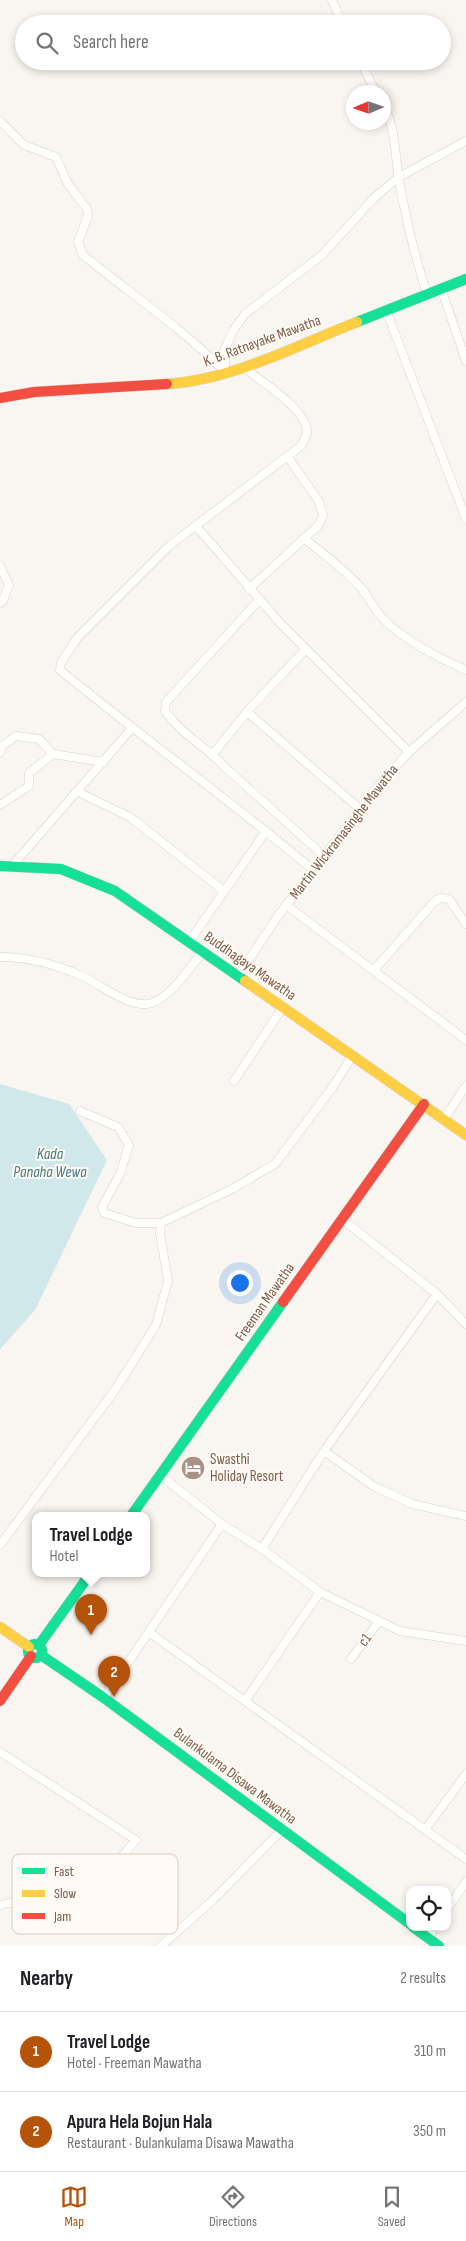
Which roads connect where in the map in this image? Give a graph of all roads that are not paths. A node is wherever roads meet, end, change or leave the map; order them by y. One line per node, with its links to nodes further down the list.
1 (332, 0): 2 (street)
2 (338, 15)
3 (365, 70): 4 (street)
4 (372, 85)
5 (0, 122): 15 (street)
6 (391, 123): 8 (street)
7 (466, 142): 8 (street)
8 (399, 177): 11 (street); 15 (street)
9 (466, 279): 10 (main road, K. B. Ratnayake Mawatha)
10 (441, 288): 11 (main road, K. B. Ratnayake Mawatha); 13 (street)
11 (428, 294): 12 (main road, K. B. Ratnayake Mawatha)
12 (386, 310): 14 (main road, K. B. Ratnayake Mawatha); 18 (street)
13 (466, 360)
14 (243, 367): 15 (main road, K. B. Ratnayake Mawatha); 17 (street)
15 (225, 372): 16 (main road, K. B. Ratnayake Mawatha)
16 (0, 398)
17 (287, 456): 19 (street); 20 (street)
18 (466, 519)
19 (196, 526): 22 (street); 29 (street)
20 (304, 538): 22 (street); 26 (street)
21 (0, 566): 24 (street)
22 (249, 589): 23 (street)
23 (259, 600): 25 (street); 33 (street)
24 (0, 603)
25 (306, 649): 28 (street); 30 (street)
26 (466, 670)
27 (466, 702): 30 (street, Martin Wickramasinghe Mawatha)
28 (247, 712): 33 (street); 37 (street)
29 (132, 728): 34 (street); 38 (street)
30 (408, 752): 37 (street, Martin Wickramasinghe Mawatha)
31 (0, 753): 32 (street)
32 (53, 754): 34 (street); 36 (street)
33 (213, 754): 39 (street)
34 (103, 762): 35 (street)
35 (78, 792): 41 (street); 43 (street)
36 (0, 805)
37 (360, 810): 39 (street, Martin Wickramasinghe Mawatha)
38 (266, 831): 42 (street); 43 (street)
39 (324, 856): 42 (street, Martin Wickramasinghe Mawatha)
40 (0, 866): 41 (main road, Buddhagaya Mawatha)
41 (12, 866): 46 (main road, Buddhagaya Mawatha)
42 (313, 870): 44 (street, Martin Wickramasinghe Mawatha)
43 (224, 891): 46 (street)
44 (286, 905): 49 (street); 50 (street, Martin Wickramasinghe Mawatha)
45 (466, 924): 49 (street)
46 (188, 942): 47 (main road, Buddhagaya Mawatha)
47 (203, 952): 48 (street); 50 (main road, Buddhagaya Mawatha)
48 (0, 957)
49 (374, 970): 52 (street)
50 (238, 976): 51 (main road, Buddhagaya Mawatha)
51 (283, 1007): 53 (main road, Buddhagaya Mawatha); 54 (street)
52 (466, 1040)
53 (353, 1055): 56 (main road, Buddhagaya Mawatha); 61 (street)
54 (234, 1081)
55 (466, 1086): 58 (street)
56 (424, 1104): 58 (main road, Buddhagaya Mawatha); 60 (main road, Freeman Mawatha)
57 (80, 1111): 61 (street)
58 (444, 1119): 59 (main road, Buddhagaya Mawatha)
59 (466, 1135)
60 (342, 1219): 62 (street); 65 (main road, Freeman Mawatha)
61 (161, 1223): 69 (street)
62 (437, 1294): 63 (street); 64 (street)
63 (466, 1324)
64 (324, 1452): 67 (street); 70 (street)
65 (160, 1475): 66 (main road, Freeman Mawatha); 68 (street)
66 (134, 1512)
67 (466, 1516)
68 (222, 1524): 70 (street); 75 (street)
69 (0, 1544)
70 (262, 1549): 72 (street)
71 (88, 1577): 77 (main road)
72 (320, 1592): 73 (street); 81 (street)
73 (379, 1621): 76 (street); 78 (street, c1)
74 (0, 1627): 77 (main road, Bulankulama Disawa Mawatha)
75 (150, 1633): 79 (street); 81 (street)
76 (466, 1641)
77 (35, 1651): 79 (main road, Bulankulama Disawa Mawatha); 80 (main road)
78 (351, 1659)
79 (104, 1698): 84 (main road, Bulankulama Disawa Mawatha)
80 (0, 1701)
81 (245, 1701): 85 (street)
82 (0, 1752): 86 (street)
83 (466, 1774): 85 (street)
84 (282, 1830): 90 (main road, Bulankulama Disawa Mawatha); 91 (street)
85 (425, 1830): 87 (street)
86 (123, 1854)
87 (466, 1859)
88 (466, 1882): 89 (street)
89 (451, 1903)
90 (406, 1921)
91 (178, 1931)
92 (419, 1931): 95 (main road)
93 (432, 1931): 95 (street)
94 (175, 1934): 96 (street)
95 (428, 1938): 97 (main road)
96 (161, 1946)
97 (439, 1946)

